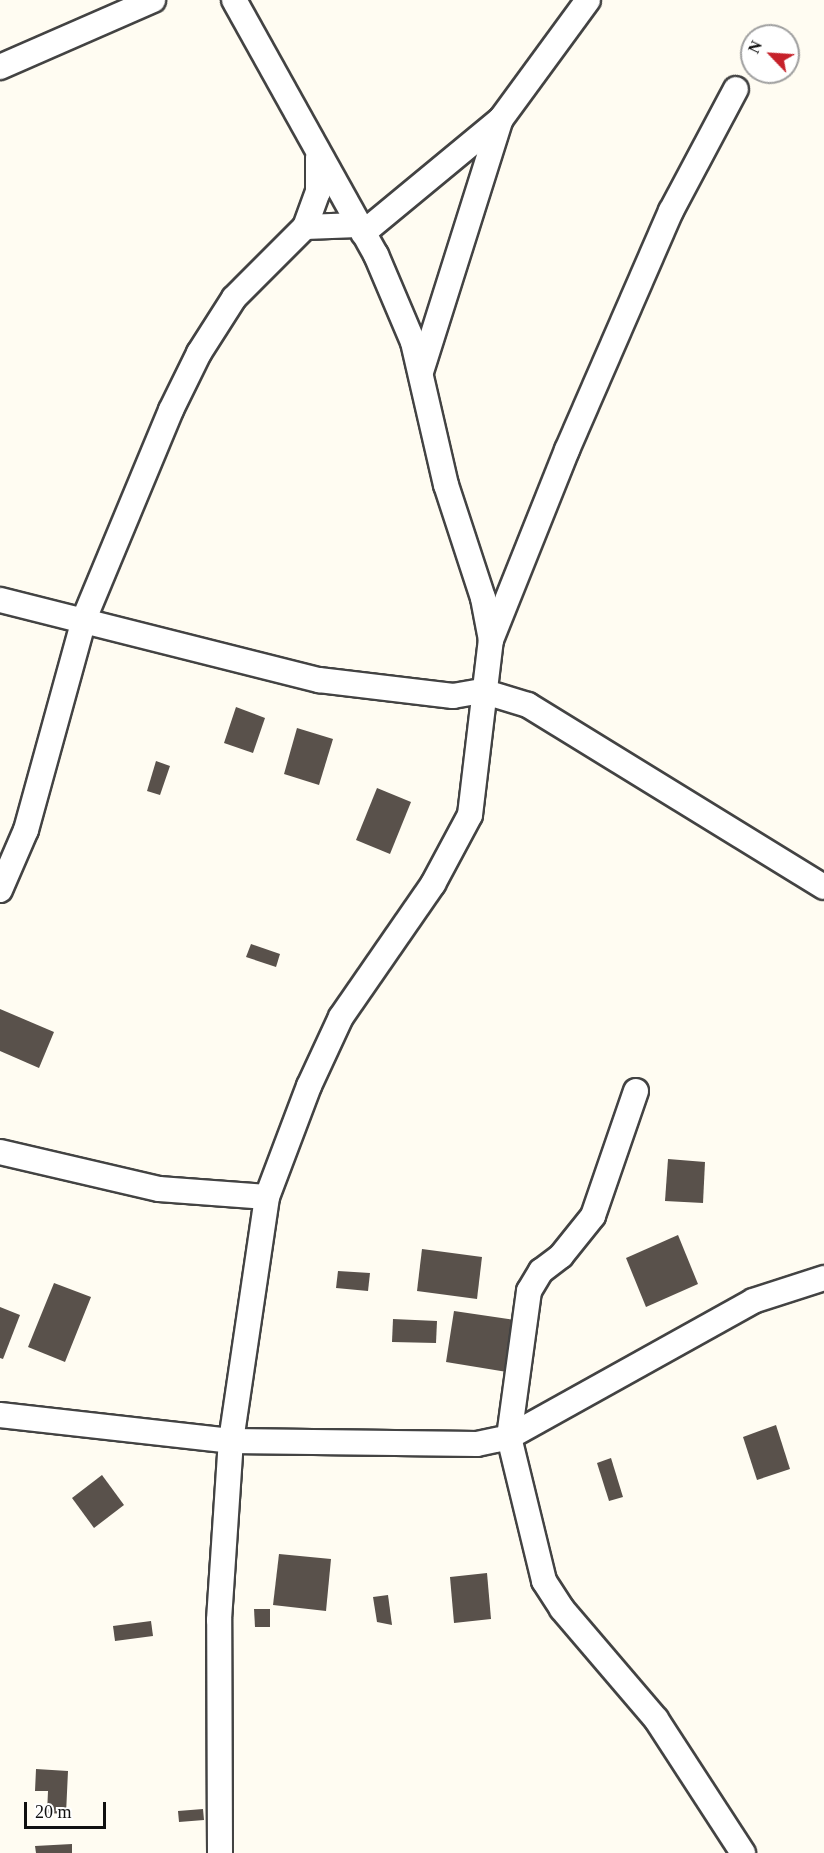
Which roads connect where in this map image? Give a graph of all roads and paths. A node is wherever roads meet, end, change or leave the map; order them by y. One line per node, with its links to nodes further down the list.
1 (153, 0): 4 (street)
2 (234, 0): 7 (street)
3 (588, 0): 6 (street)
4 (0, 67)
5 (736, 89): 13 (street)
6 (501, 119): 9 (street); 10 (street)
7 (318, 155): 8 (street); 9 (street)
8 (305, 227): 9 (street); 12 (street)
9 (360, 229): 10 (street)
10 (421, 372): 13 (street)
11 (0, 600): 12 (street)
12 (84, 619): 14 (street); 16 (street)
13 (491, 640): 14 (street)
14 (482, 691): 15 (street); 19 (street)
15 (824, 887)
16 (0, 890)
17 (636, 1091): 22 (street)
18 (0, 1152): 19 (street)
19 (267, 1197): 23 (street)
20 (824, 1278): 22 (street)
21 (0, 1415): 23 (street)
22 (509, 1437): 23 (street); 25 (street)
23 (231, 1441): 24 (street)
24 (220, 1853)
25 (743, 1853)

